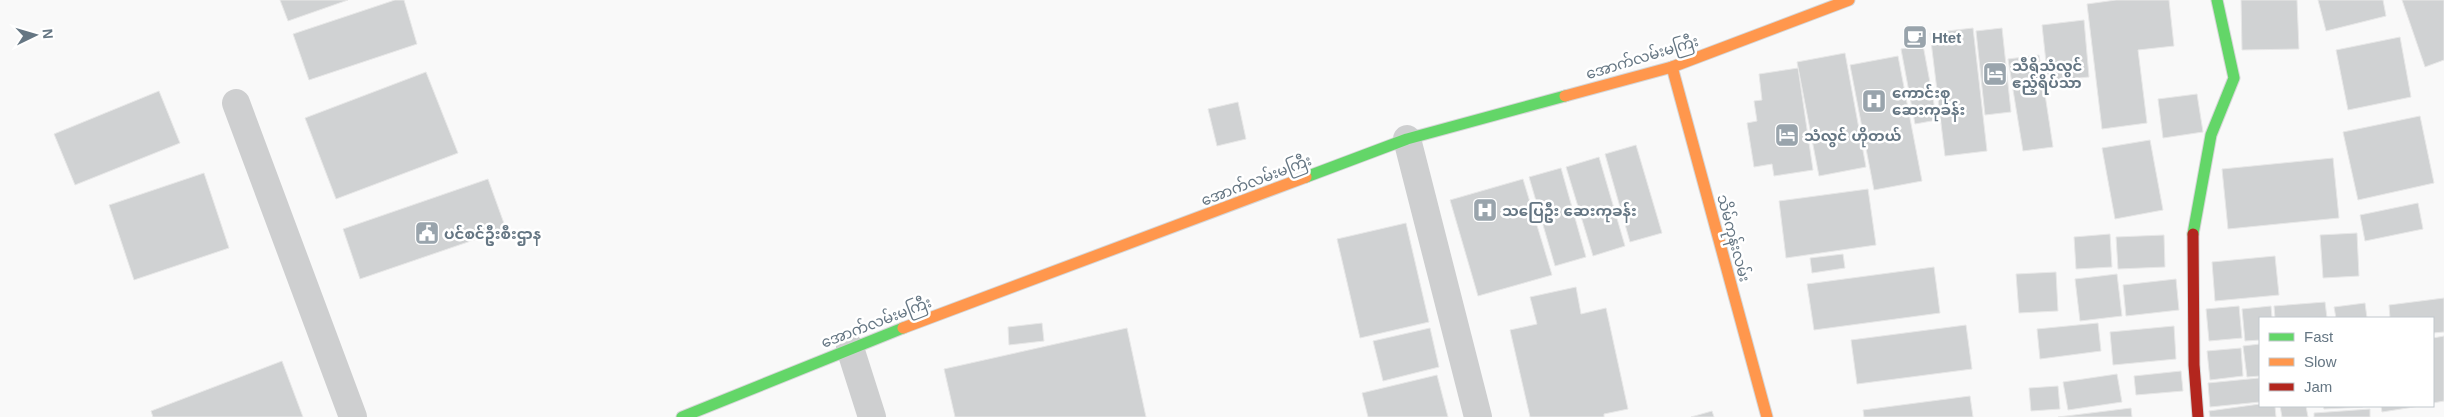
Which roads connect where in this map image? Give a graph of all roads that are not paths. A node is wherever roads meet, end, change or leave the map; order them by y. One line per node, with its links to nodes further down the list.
1 (1849, 0): 3 (main road, အောက်လမ်းမကြီး)
2 (2217, 0): 12 (main road)
3 (1672, 67): 5 (main road, အောက်လမ်းမကြီး); 11 (main road, သိမ်ကုန်းလမ်း)
4 (236, 103): 7 (street)
5 (1407, 139): 6 (main road, အောက်လမ်းမကြီး); 10 (street)
6 (850, 348): 8 (main road, အောက်လမ်းမကြီး); 9 (street)
7 (353, 417)
8 (682, 417)
9 (872, 417)
10 (1478, 417)
11 (1767, 417)
12 (2198, 417)

